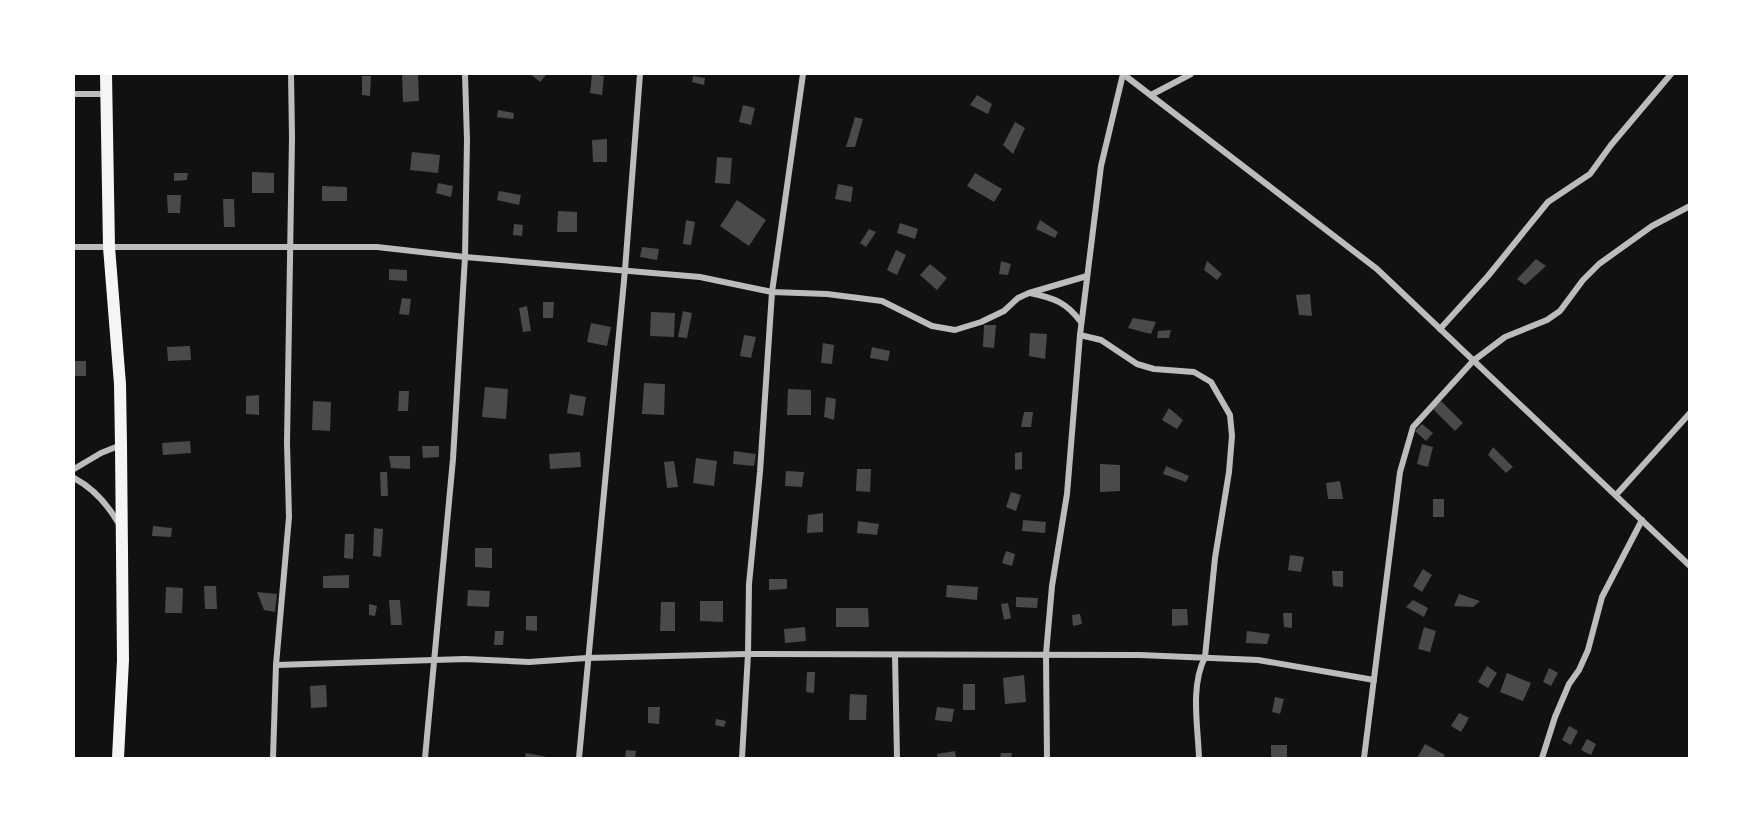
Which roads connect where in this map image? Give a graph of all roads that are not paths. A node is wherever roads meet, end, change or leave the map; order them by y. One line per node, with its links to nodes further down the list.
1 (106, 74): 10 (main road)
2 (291, 74): 13 (street)
3 (465, 74): 16 (street)
4 (640, 74): 17 (street)
5 (804, 74): 19 (street)
6 (1123, 74): 11 (street); 18 (street)
7 (1191, 74): 11 (street)
8 (1671, 74): 22 (street)
9 (74, 94): 10 (street)
10 (106, 94): 15 (main road)
11 (1151, 95): 22 (street)
12 (1689, 206): 24 (street)
13 (291, 245): 15 (street); 16 (street); 39 (street)
14 (74, 247): 15 (street)
15 (109, 247): 26 (main road)
16 (465, 256): 17 (street); 38 (street)
17 (625, 270): 19 (street); 37 (street)
18 (1088, 276): 20 (street); 21 (street)
19 (772, 292): 20 (street); 33 (street)
20 (1029, 293): 21 (street)
21 (1082, 322): 23 (street)
22 (1440, 329): 24 (street)
23 (1080, 334): 34 (street); 36 (street)
24 (1473, 361): 29 (street); 40 (street)
25 (1689, 413): 29 (street)
26 (121, 445): 27 (street); 31 (main road)
27 (74, 469)
28 (74, 478): 31 (street)
29 (1616, 495): 30 (street)
30 (1642, 520): 32 (street); 50 (street)
31 (122, 529): 41 (main road)
32 (1689, 566)
33 (748, 654): 35 (street); 37 (street); 45 (street)
34 (1046, 654): 35 (street); 36 (street); 47 (street)
35 (895, 655): 46 (street)
36 (1204, 657): 40 (street); 48 (street)
37 (587, 658): 38 (street); 44 (street)
38 (434, 660): 39 (street); 43 (street)
39 (276, 665): 42 (street)
40 (1374, 680): 49 (street)
41 (118, 759)
42 (273, 759)
43 (425, 759)
44 (579, 759)
45 (742, 759)
46 (897, 759)
47 (1047, 759)
48 (1199, 759)
49 (1364, 759)
50 (1542, 759)

